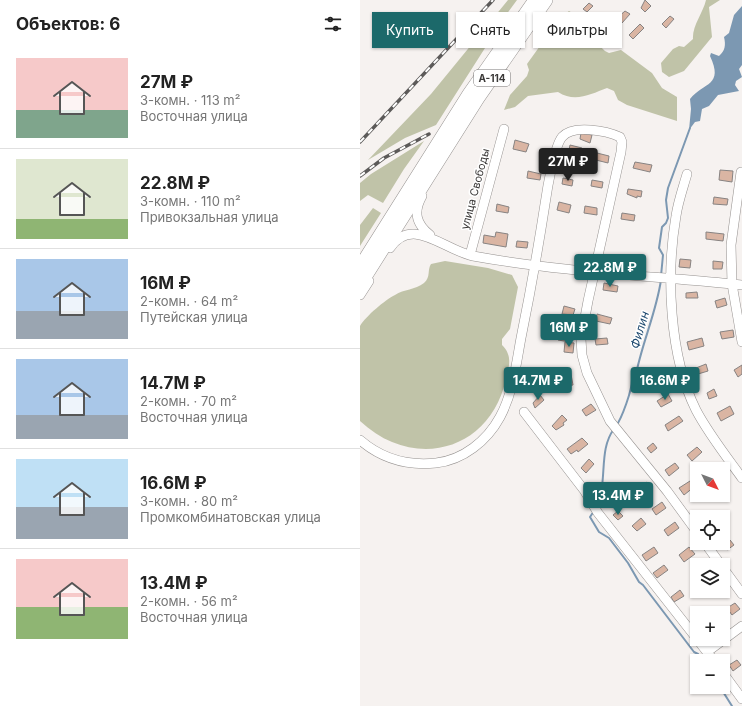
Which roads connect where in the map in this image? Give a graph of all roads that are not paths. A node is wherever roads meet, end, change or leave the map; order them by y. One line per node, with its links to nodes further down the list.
1 (542, 1): 5 (street); 8 (highway, А-114); 12 (highway, А-114)
2 (504, 129): 6 (street, улица Свободы)
3 (741, 172): 11 (street)
4 (686, 174): 10 (street)
5 (438, 243): 6 (street); 14 (street)
6 (470, 255): 7 (street)
7 (535, 266): 9 (street); 9 (street); 17 (street)
8 (360, 267)
9 (594, 270): 10 (street); 19 (street)
10 (664, 277): 11 (street); 18 (street)
11 (732, 284): 13 (street); 15 (street)
12 (360, 285)
13 (742, 285)
14 (360, 295)
15 (742, 342)
16 (524, 412): 23 (street)
17 (360, 440)
18 (742, 478)
19 (690, 522)
20 (730, 578): 21 (street)
21 (742, 594)
22 (742, 626): 25 (street)
23 (690, 630)
24 (702, 646): 25 (street)
25 (707, 652)
26 (730, 683): 27 (street)
27 (742, 699)

